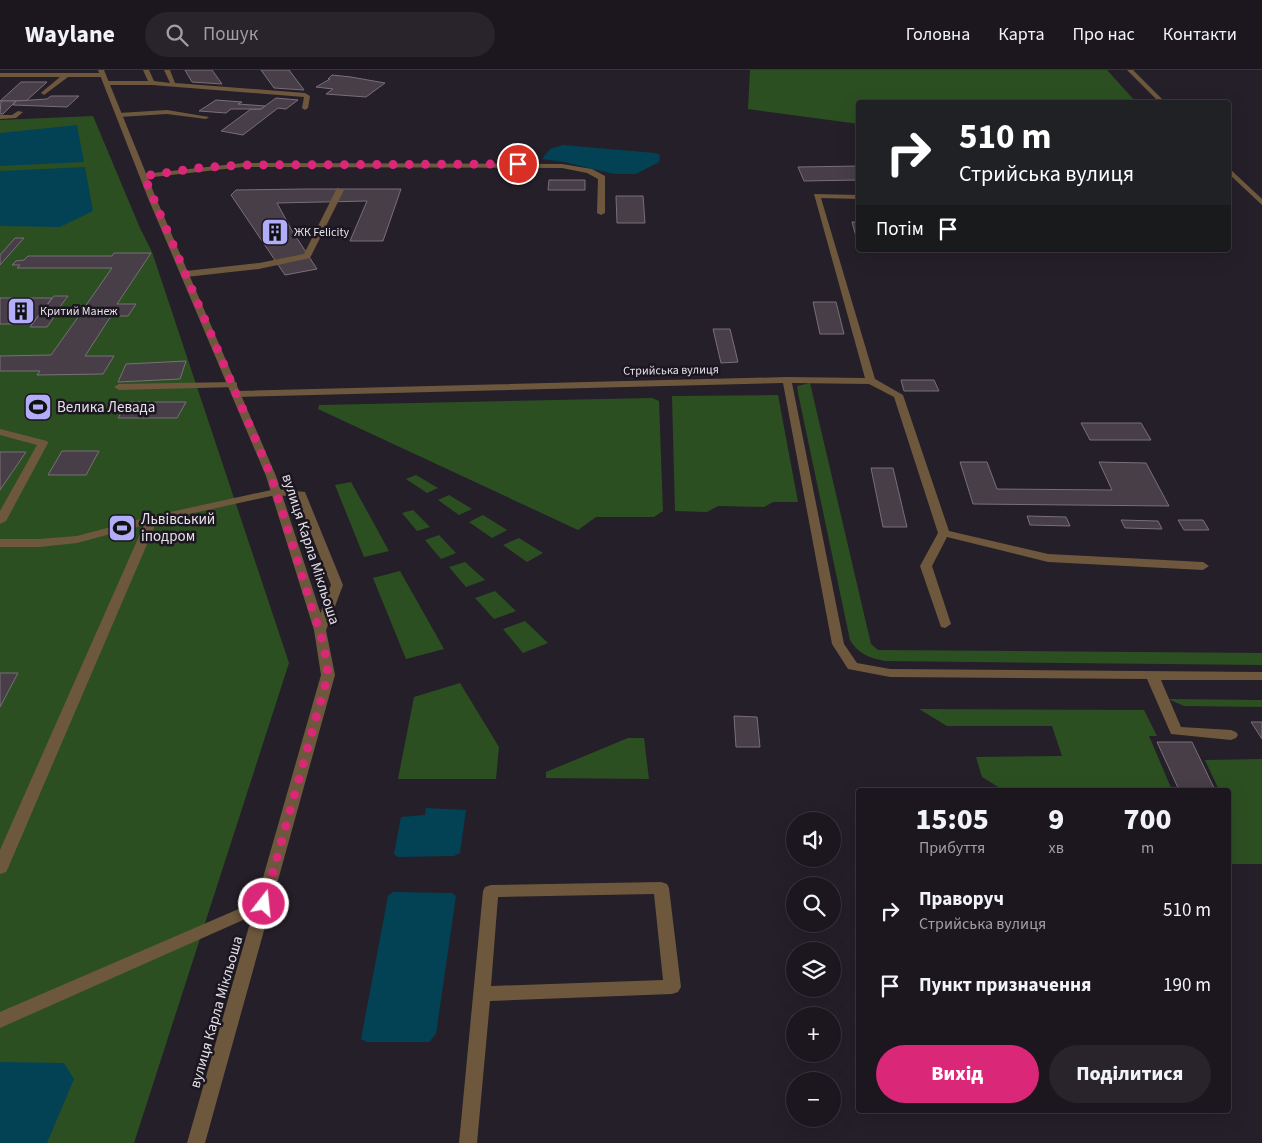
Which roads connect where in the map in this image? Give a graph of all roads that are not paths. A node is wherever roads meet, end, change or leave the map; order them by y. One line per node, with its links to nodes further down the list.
1 (146, 70): 10 (street)
2 (167, 70): 9 (street)
3 (1130, 70): 12 (street)
4 (20, 72): 5 (street); 6 (street)
5 (52, 72): 7 (street)
6 (0, 75)
7 (66, 75): 8 (street); 11 (street)
8 (103, 76): 10 (street); 15 (street, вулиця Карла Мікльоша)
9 (173, 82)
10 (152, 84): 13 (street)
11 (44, 93)
12 (1160, 100)
13 (304, 108)
14 (20, 112): 17 (street)
15 (119, 116): 16 (street); 19 (street, вулиця Карла Мікльоша)
16 (206, 117)
17 (0, 118)
18 (1231, 172): 22 (street)
19 (144, 176): 23 (street); 24 (street, вулиця Карла Мікльоша)
20 (340, 190): 24 (street)
21 (856, 197): 26 (street)
22 (1262, 203)
23 (601, 213)
24 (186, 274): 28 (street, вулиця Карла Мікльоша)
25 (786, 380): 26 (street, Стрийська вулиця); 28 (street, Стрийська вулиця); 38 (street)
26 (871, 380): 33 (street)
27 (119, 387): 28 (street, Стрийська вулиця)
28 (236, 390): 30 (street, вулиця Карла Мікльоша)
29 (0, 432): 32 (street)
30 (276, 492): 31 (street); 37 (street, вулиця Карла Мікльоша); 37 (street)
31 (152, 519): 34 (street); 41 (street)
32 (0, 521)
33 (944, 533): 35 (street); 36 (street)
34 (0, 543)
35 (1203, 566)
36 (945, 624)
37 (320, 630): 42 (street, вулиця Карла Мікльоша)
38 (1152, 675): 39 (street); 40 (street)
39 (1262, 676)
40 (1231, 735)
41 (0, 868)
42 (264, 904): 44 (street); 45 (street, вулиця Карла Мікльоша)
43 (482, 994): 43 (street); 46 (street)
44 (0, 1020)
45 (196, 1143)
46 (468, 1143)

